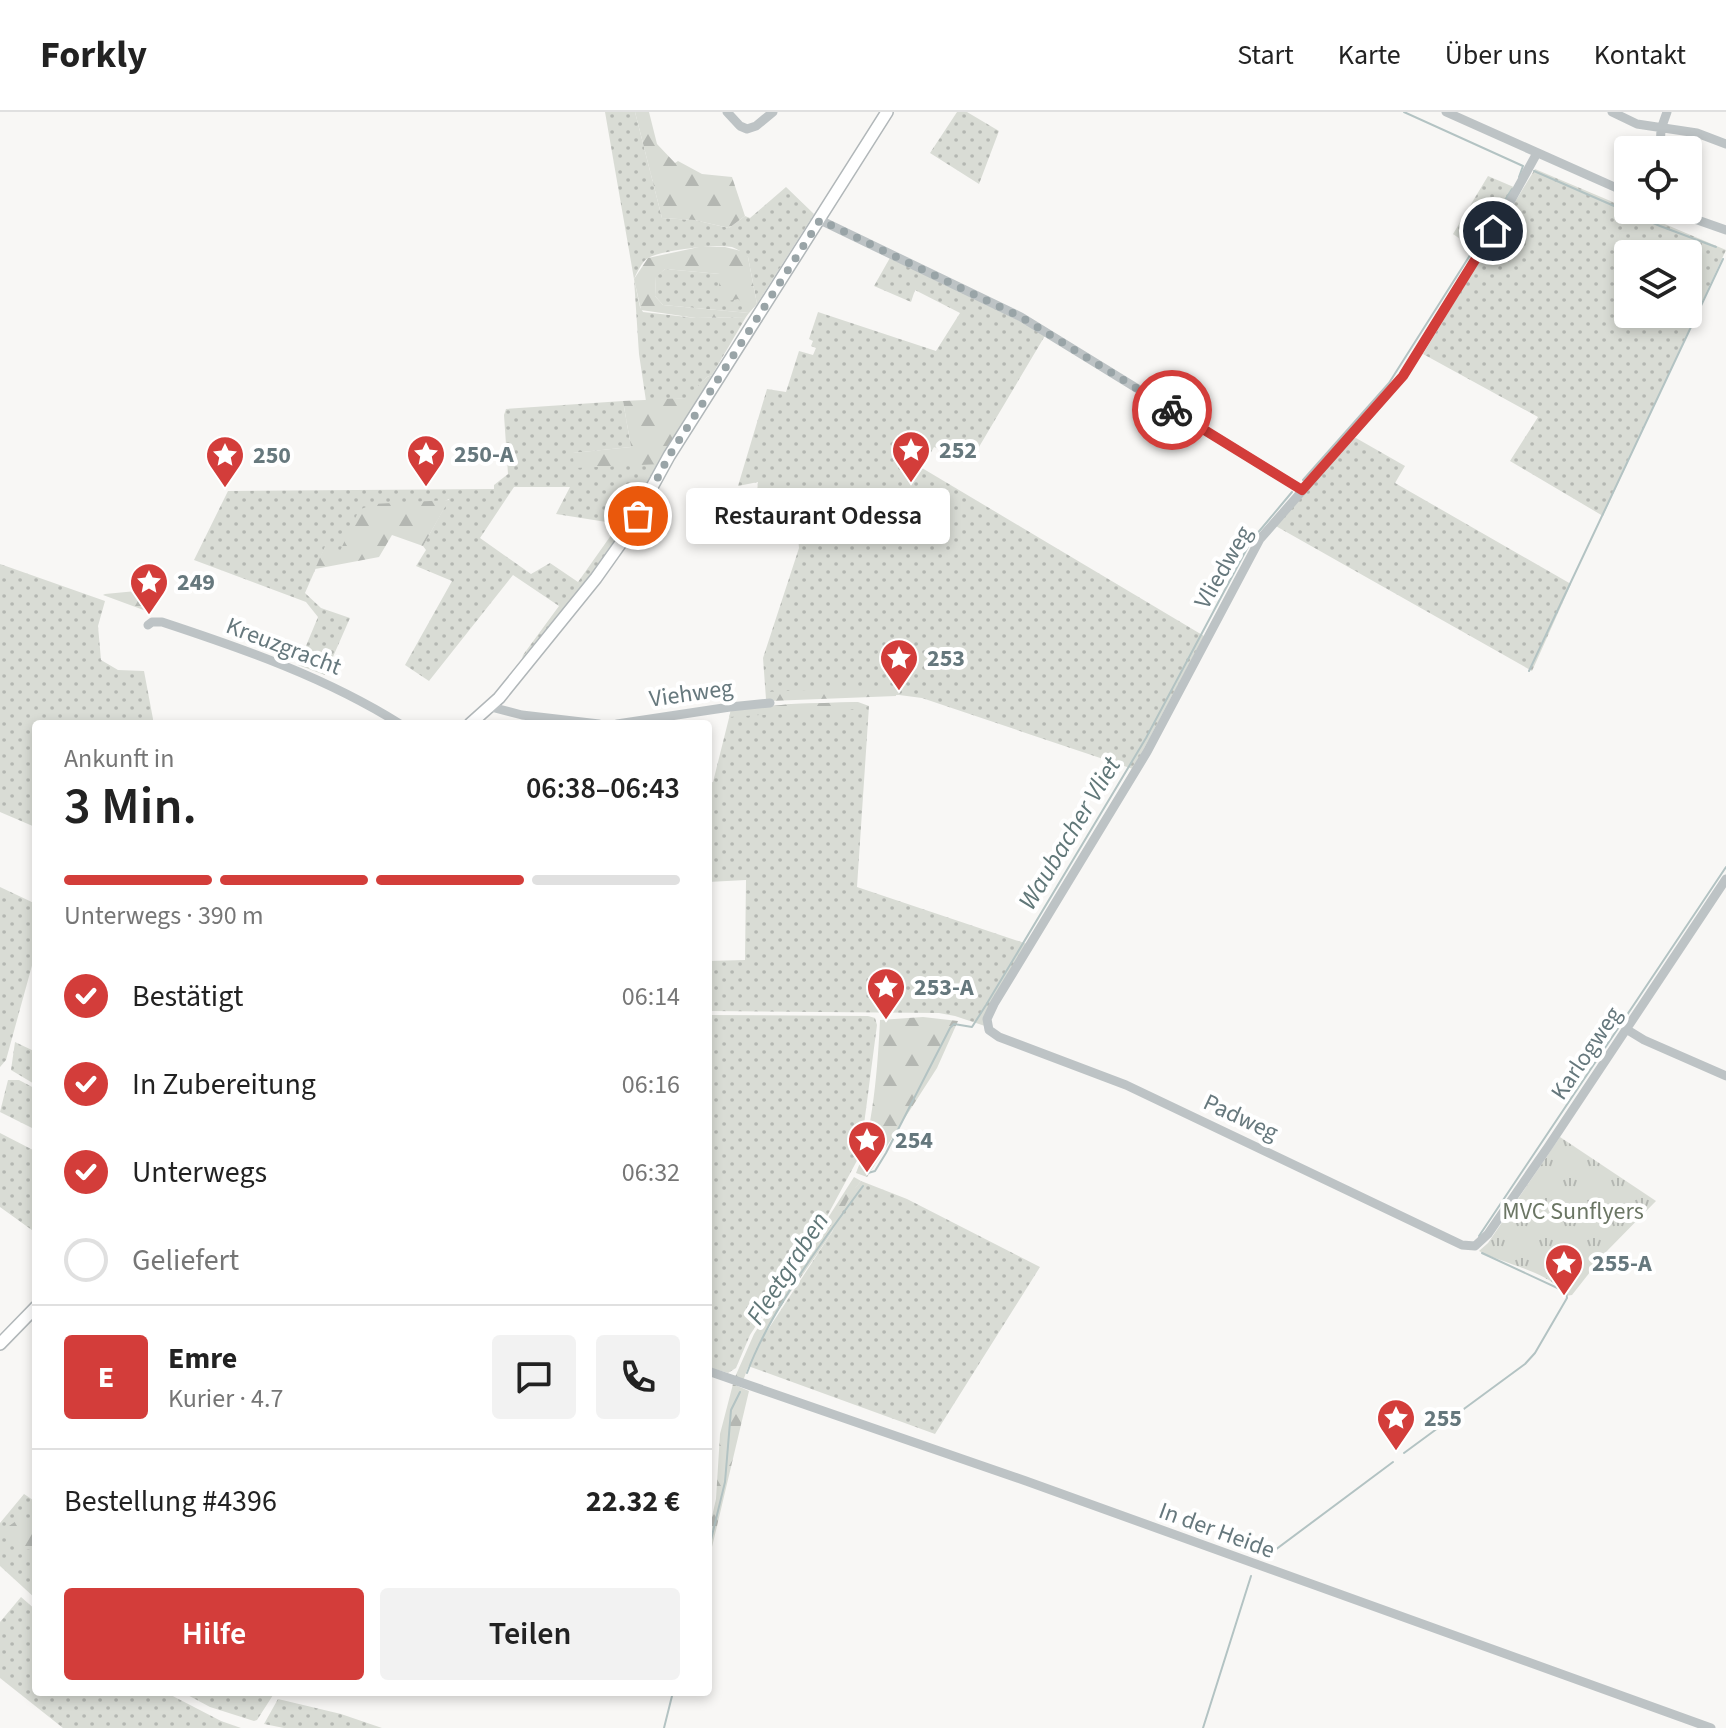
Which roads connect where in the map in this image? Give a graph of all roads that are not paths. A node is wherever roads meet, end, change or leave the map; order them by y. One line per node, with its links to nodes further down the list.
1 (727, 112): 2 (street)
2 (773, 112)
3 (887, 112): 12 (main road)
4 (1446, 112): 10 (street)
5 (1612, 112): 7 (street)
6 (1667, 112): 7 (street)
7 (1661, 129): 8 (street); 9 (street)
8 (1661, 136)
9 (1726, 144)
10 (1537, 153): 11 (street); 15 (street, Vliedweg)
11 (1614, 187)
12 (820, 220): 15 (street); 18 (main road)
13 (1702, 222): 14 (street)
14 (1726, 230)
15 (1302, 490): 25 (street, Vliedweg)
16 (148, 625): 19 (street, Kreuzgracht)
17 (770, 703): 22 (street, Viehweg)
18 (491, 707): 20 (main road); 21 (street)
19 (393, 720)
20 (475, 720)
21 (565, 720)
22 (646, 720)
23 (1726, 879): 24 (street, Karlogweg)
24 (1626, 1029): 26 (street); 27 (street, Karlogweg)
25 (989, 1030): 27 (street, Padweg)
26 (1726, 1076)
27 (1475, 1246)
28 (32, 1311): 29 (main road)
29 (0, 1344)
30 (712, 1372): 31 (street, In der Heide)
31 (1711, 1728)

